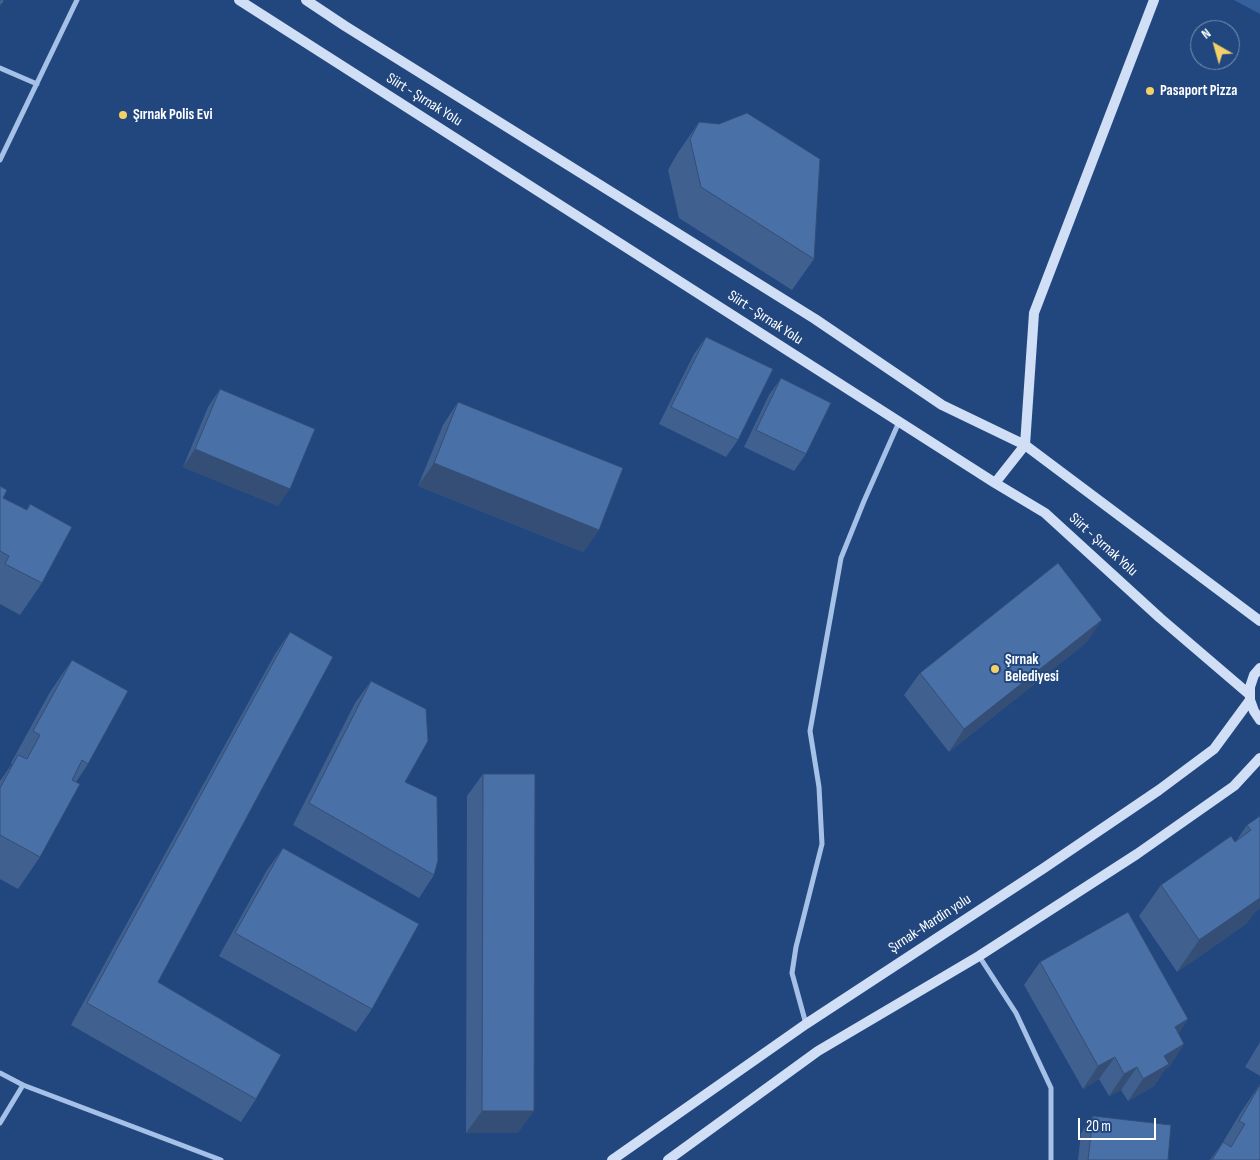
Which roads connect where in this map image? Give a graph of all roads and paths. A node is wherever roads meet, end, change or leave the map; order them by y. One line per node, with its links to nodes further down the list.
1 (77, 0): 6 (street)
2 (239, 0): 8 (street, Siirt - Şırnak Yolu)
3 (306, 0): 9 (street, Siirt - Şırnak Yolu)
4 (1154, 0): 9 (street)
5 (0, 68): 6 (street)
6 (37, 84): 7 (street)
7 (0, 160)
8 (899, 422): 10 (street, Siirt - Şırnak Yolu); 17 (street)
9 (1025, 445): 10 (street); 11 (street, Siirt - Şırnak Yolu)
10 (995, 483): 13 (street, Siirt - Şırnak Yolu)
11 (1260, 621)
12 (1260, 668): 13 (street, Şırnak-Mardin yolu)
13 (1250, 697): 14 (street); 17 (street, Şırnak-Mardin yolu)
14 (1260, 720)
15 (1260, 758): 16 (street)
16 (979, 956): 23 (street); 24 (street)
17 (806, 1024): 22 (street, Şırnak-Mardin yolu)
18 (0, 1073): 19 (street)
19 (23, 1085): 20 (street); 21 (street)
20 (0, 1123)
21 (220, 1160)
22 (612, 1160)
23 (668, 1160)
24 (1051, 1160)

